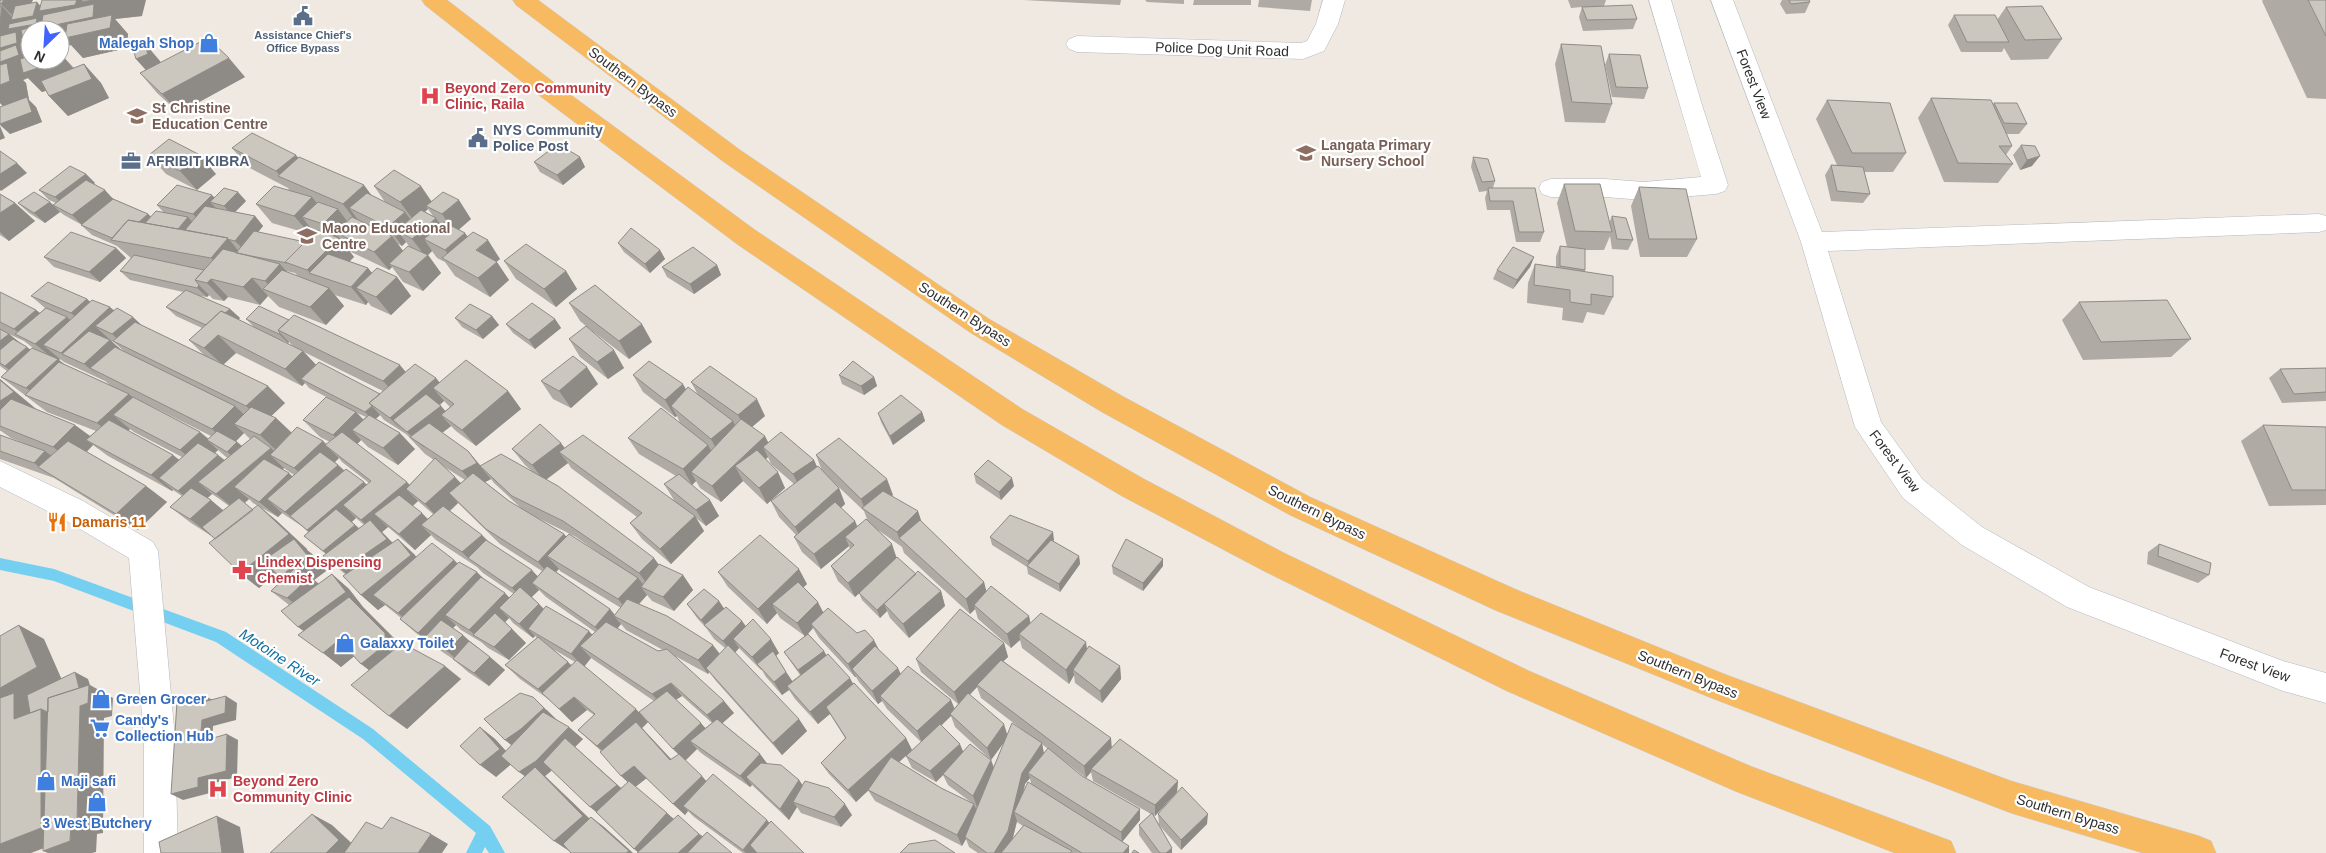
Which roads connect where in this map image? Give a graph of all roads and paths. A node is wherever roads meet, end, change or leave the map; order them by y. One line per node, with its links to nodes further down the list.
1 (433, 0): 13 (highway)
2 (524, 0): 14 (highway, Southern Bypass)
3 (1334, 0): 6 (street, Police Dog Unit Road)
4 (1660, 0): 7 (street)
5 (1722, 0): 9 (street, Forest View)
6 (1077, 44)
7 (1551, 188)
8 (2319, 223): 9 (street)
9 (1813, 242): 11 (street, Forest View)
10 (0, 473): 12 (street)
11 (2326, 688)
12 (161, 853)
13 (1939, 853)
14 (2199, 853)

